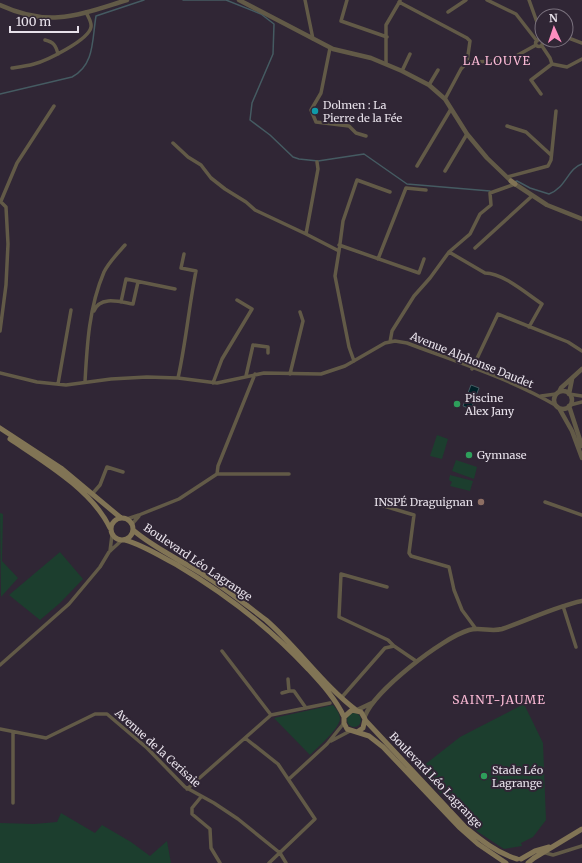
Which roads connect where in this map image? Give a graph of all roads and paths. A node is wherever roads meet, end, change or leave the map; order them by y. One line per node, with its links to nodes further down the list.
1 (127, 0): 10 (street)
2 (239, 0): 14 (street)
3 (305, 0): 14 (street)
4 (347, 0): 13 (street)
5 (466, 0): 11 (street)
6 (487, 0): 15 (street)
7 (529, 0): 12 (street)
8 (400, 1): 13 (street); 23 (street)
9 (0, 6): 10 (street)
10 (86, 12): 20 (street)
11 (448, 12)
12 (534, 14)
13 (387, 37): 24 (street)
14 (313, 39): 18 (street)
15 (534, 39)
16 (45, 40): 20 (street)
17 (534, 45): 23 (street)
18 (330, 48): 24 (street); 37 (street)
19 (543, 48): 25 (street)
20 (58, 54): 26 (street)
21 (410, 54): 28 (street)
22 (582, 59): 25 (street)
23 (467, 62): 31 (street)
24 (386, 64): 28 (street)
25 (552, 64): 30 (street)
26 (12, 68)
27 (438, 70): 29 (street)
28 (402, 71): 29 (street)
29 (429, 85): 31 (street)
30 (541, 94)
31 (445, 99): 33 (street)
32 (54, 106): 47 (street)
33 (451, 109): 36 (street); 41 (street)
34 (556, 110): 39 (street)
35 (507, 126): 39 (street)
36 (467, 134): 42 (street); 43 (street)
37 (366, 136)
38 (173, 143): 49 (street)
39 (552, 155): 43 (street)
40 (317, 162): 49 (street)
41 (417, 166)
42 (445, 171)
43 (512, 181): 46 (street); 54 (street)
44 (426, 190): 56 (street)
45 (390, 192): 51 (street)
46 (532, 196): 48 (street); 52 (street)
47 (0, 201): 66 (street)
48 (582, 219)
49 (306, 234): 53 (street)
50 (125, 244): 64 (street)
51 (339, 245): 53 (street); 56 (street)
52 (475, 248)
53 (338, 251): 70 (street)
54 (449, 252): 65 (street); 67 (street)
55 (184, 254): 77 (street)
56 (378, 259): 57 (street)
57 (424, 259)
58 (138, 282): 59 (street); 61 (street); 61 (street)
59 (175, 289)
60 (237, 300): 80 (street)
61 (121, 302): 64 (street)
62 (70, 310): 81 (street)
63 (300, 312): 75 (street)
64 (91, 320): 79 (street)
65 (529, 327): 68 (street); 71 (street)
66 (0, 331)
67 (390, 342): 70 (street); 71 (street, Avenue Alphonse Daudet)
68 (582, 351)
69 (268, 353): 76 (street)
70 (354, 361): 75 (street)
71 (472, 369): 84 (street, Avenue Alphonse Daudet)
72 (582, 369): 78 (street)
73 (0, 373): 81 (street)
74 (255, 374): 75 (street); 76 (street); 96 (street)
75 (290, 374)
76 (246, 376): 80 (street)
77 (178, 378): 79 (street); 80 (street)
78 (572, 379): 82 (street); 83 (street)
79 (85, 382): 81 (street)
80 (213, 383)
81 (58, 384)
82 (558, 393): 83 (street); 84 (street, Avenue Alphonse Daudet); 89 (street)
83 (569, 394): 85 (street); 88 (street)
84 (541, 396): 89 (street, Avenue Alphonse Daudet)
85 (582, 396)
86 (582, 402): 87 (street)
87 (576, 404): 88 (street); 90 (street)
88 (569, 405): 89 (street); 90 (street)
89 (558, 407): 94 (street)
90 (571, 413): 93 (street)
91 (0, 428): 98 (main road)
92 (0, 432): 107 (main road)
93 (582, 446)
94 (582, 458)
95 (123, 472): 98 (street)
96 (217, 474): 97 (street); 104 (street)
97 (289, 474)
98 (93, 493): 105 (main road)
99 (545, 502): 101 (street)
100 (376, 504): 114 (street)
101 (574, 511): 102 (street); 103 (street)
102 (582, 511)
103 (582, 515)
104 (139, 516): 105 (street); 106 (street)
105 (124, 518): 106 (main road); 107 (main road)
106 (132, 527): 109 (main road); 123 (main road, Boulevard Léo Lagrange)
107 (110, 528): 108 (main road)
108 (112, 535): 109 (main road); 110 (street)
109 (123, 540): 110 (street); 130 (main road, Boulevard Léo Lagrange)
110 (109, 552): 119 (street)
111 (387, 587): 115 (street)
112 (582, 600): 113 (street)
113 (563, 606): 114 (street); 116 (street)
114 (476, 629): 118 (street)
115 (394, 646): 118 (street); 123 (street)
116 (576, 647)
117 (222, 651): 128 (street)
118 (416, 661): 124 (street)
119 (0, 665)
120 (288, 679): 121 (street)
121 (290, 691): 122 (street); 126 (street)
122 (282, 693)
123 (342, 698): 127 (main road, Boulevard Léo Lagrange)
124 (373, 702): 127 (street); 129 (street)
125 (330, 703): 126 (street)
126 (306, 708): 128 (street)
127 (357, 710): 129 (main road); 130 (main road)
128 (271, 715): 135 (street)
129 (365, 719): 134 (main road); 145 (main road, Boulevard Léo Lagrange)
130 (344, 720): 132 (main road); 136 (street)
131 (0, 729): 133 (street, Avenue de la Cerisaie)
132 (350, 731): 134 (main road); 136 (street)
133 (14, 732): 138 (street, Avenue de la Cerisaie); 140 (street)
134 (356, 732): 149 (main road, Boulevard Léo Lagrange)
135 (245, 738): 137 (street); 138 (street)
136 (327, 744): 137 (street)
137 (290, 779): 144 (street)
138 (187, 790): 139 (street, Avenue de la Cerisaie)
139 (201, 797): 144 (street, Avenue de la Cerisaie); 146 (street)
140 (13, 803)
141 (582, 829): 143 (main road)
142 (582, 846): 143 (street)
143 (544, 851): 145 (main road); 151 (main road)
144 (280, 853): 147 (street); 148 (street, Avenue de la Cerisaie)
145 (519, 859): 150 (main road); 151 (main road, Boulevard Léo Lagrange)
146 (220, 863)
147 (269, 863)
148 (286, 863)
149 (506, 863)
150 (510, 863)
151 (528, 863)

